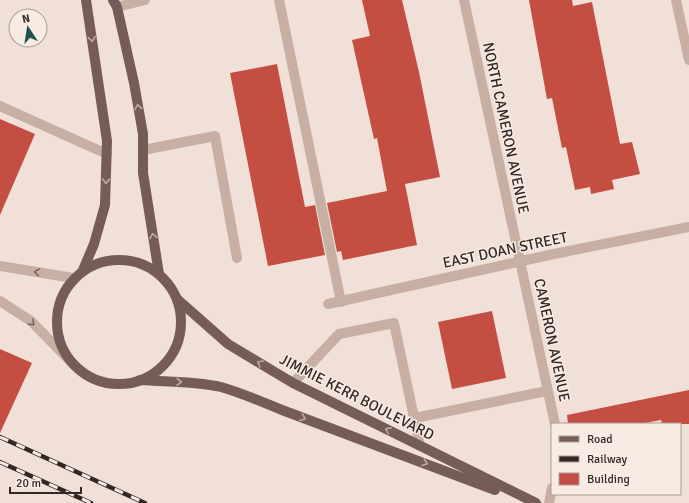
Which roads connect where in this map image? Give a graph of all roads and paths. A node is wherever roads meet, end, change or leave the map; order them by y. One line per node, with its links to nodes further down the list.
1 (86, 0): 10 (main road, one-way to 10)
2 (145, 0): 6 (street)
3 (279, 0): 20 (street)
4 (464, 0): 13 (street, NORTH CAMERON AVENUE)
5 (676, 0): 7 (street)
6 (115, 3): 9 (main road, one-way to 6)
7 (689, 60)
8 (0, 106): 10 (street)
9 (143, 150): 12 (street); 16 (main road, one-way to 9)
10 (107, 154): 15 (main road, one-way to 15)
11 (689, 227): 13 (street, EAST DOAN STREET)
12 (238, 258)
13 (520, 262): 20 (street, EAST DOAN STREET); 25 (street, CAMERON AVENUE)
14 (0, 266): 17 (street, one-way to 14)
15 (83, 270): 16 (main road); 17 (main road)
16 (159, 274): 18 (main road)
17 (73, 278): 22 (main road)
18 (177, 299): 23 (main road); 24 (main road, JIMMIE KERR BOULEVARD, one-way to 18)
19 (0, 301): 22 (street, one-way to 22)
20 (341, 302): 21 (street, EAST DOAN STREET)
21 (328, 304)
22 (74, 364): 23 (main road)
23 (140, 380): 30 (main road, JIMMIE KERR BOULEVARD, one-way to 30)
24 (293, 383): 26 (street); 28 (main road, JIMMIE KERR BOULEVARD, one-way to 24)
25 (547, 391): 26 (street); 27 (street, CAMERON AVENUE)
26 (415, 418): 28 (street)
27 (554, 423)
28 (420, 446): 31 (main road, JIMMIE KERR BOULEVARD)
29 (551, 493): 32 (street)
30 (532, 503)
31 (536, 503)
32 (549, 503)

